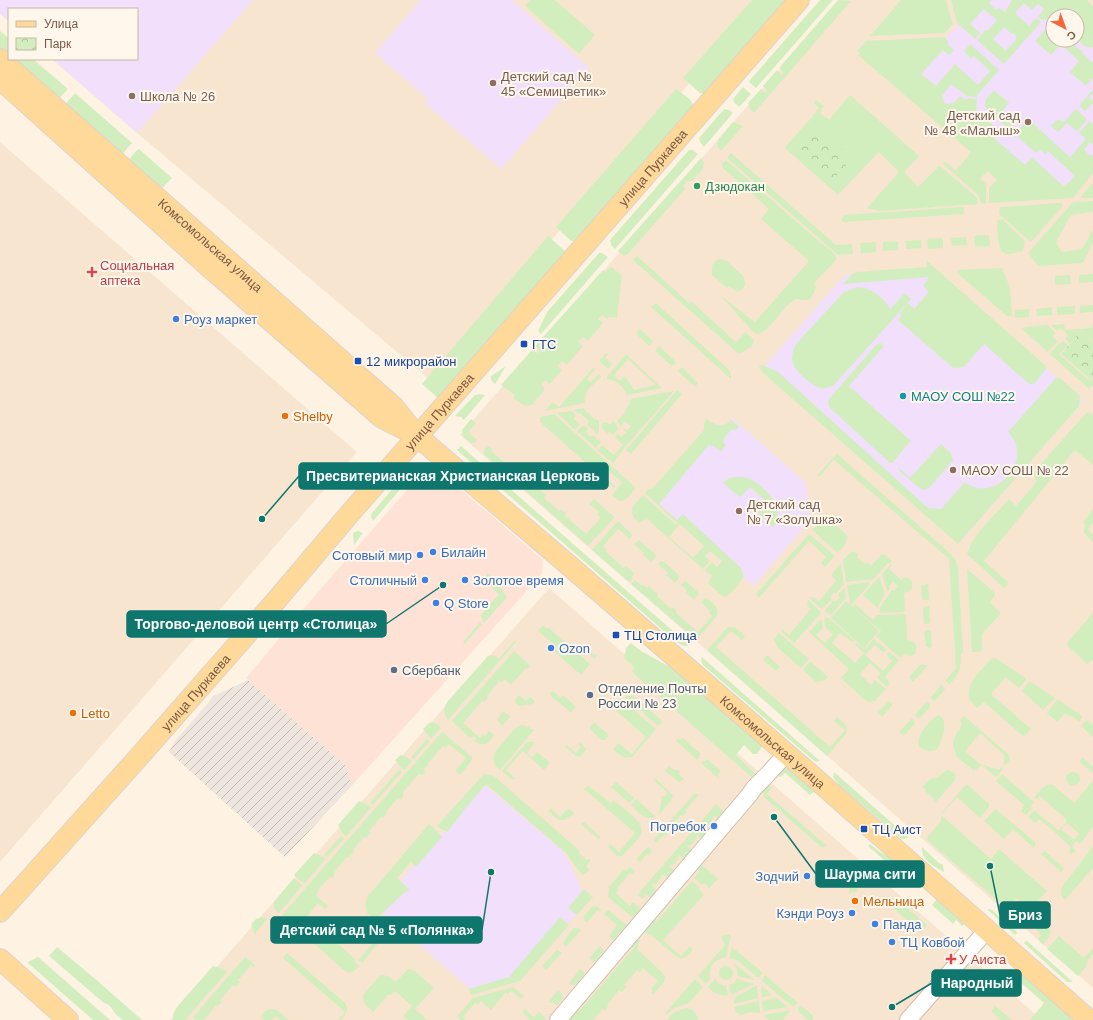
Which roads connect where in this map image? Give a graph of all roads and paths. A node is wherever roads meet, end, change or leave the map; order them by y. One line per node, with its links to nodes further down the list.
1 (799, 0): 4 (main road, улица Пуркаева)
2 (0, 59): 4 (main road, Комсомольская улица)
3 (0, 79): 4 (main road, Комсомольская улица)
4 (417, 436): 5 (main road, Комсомольская улица); 6 (main road, улица Пуркаева)
5 (786, 754): 7 (main road, Комсомольская улица); 10 (street)
6 (0, 912)
7 (987, 930): 11 (street); 12 (main road, Комсомольская улица)
8 (0, 959): 9 (main road)
9 (68, 1020)
10 (558, 1020)
11 (908, 1020)
12 (1089, 1020)

